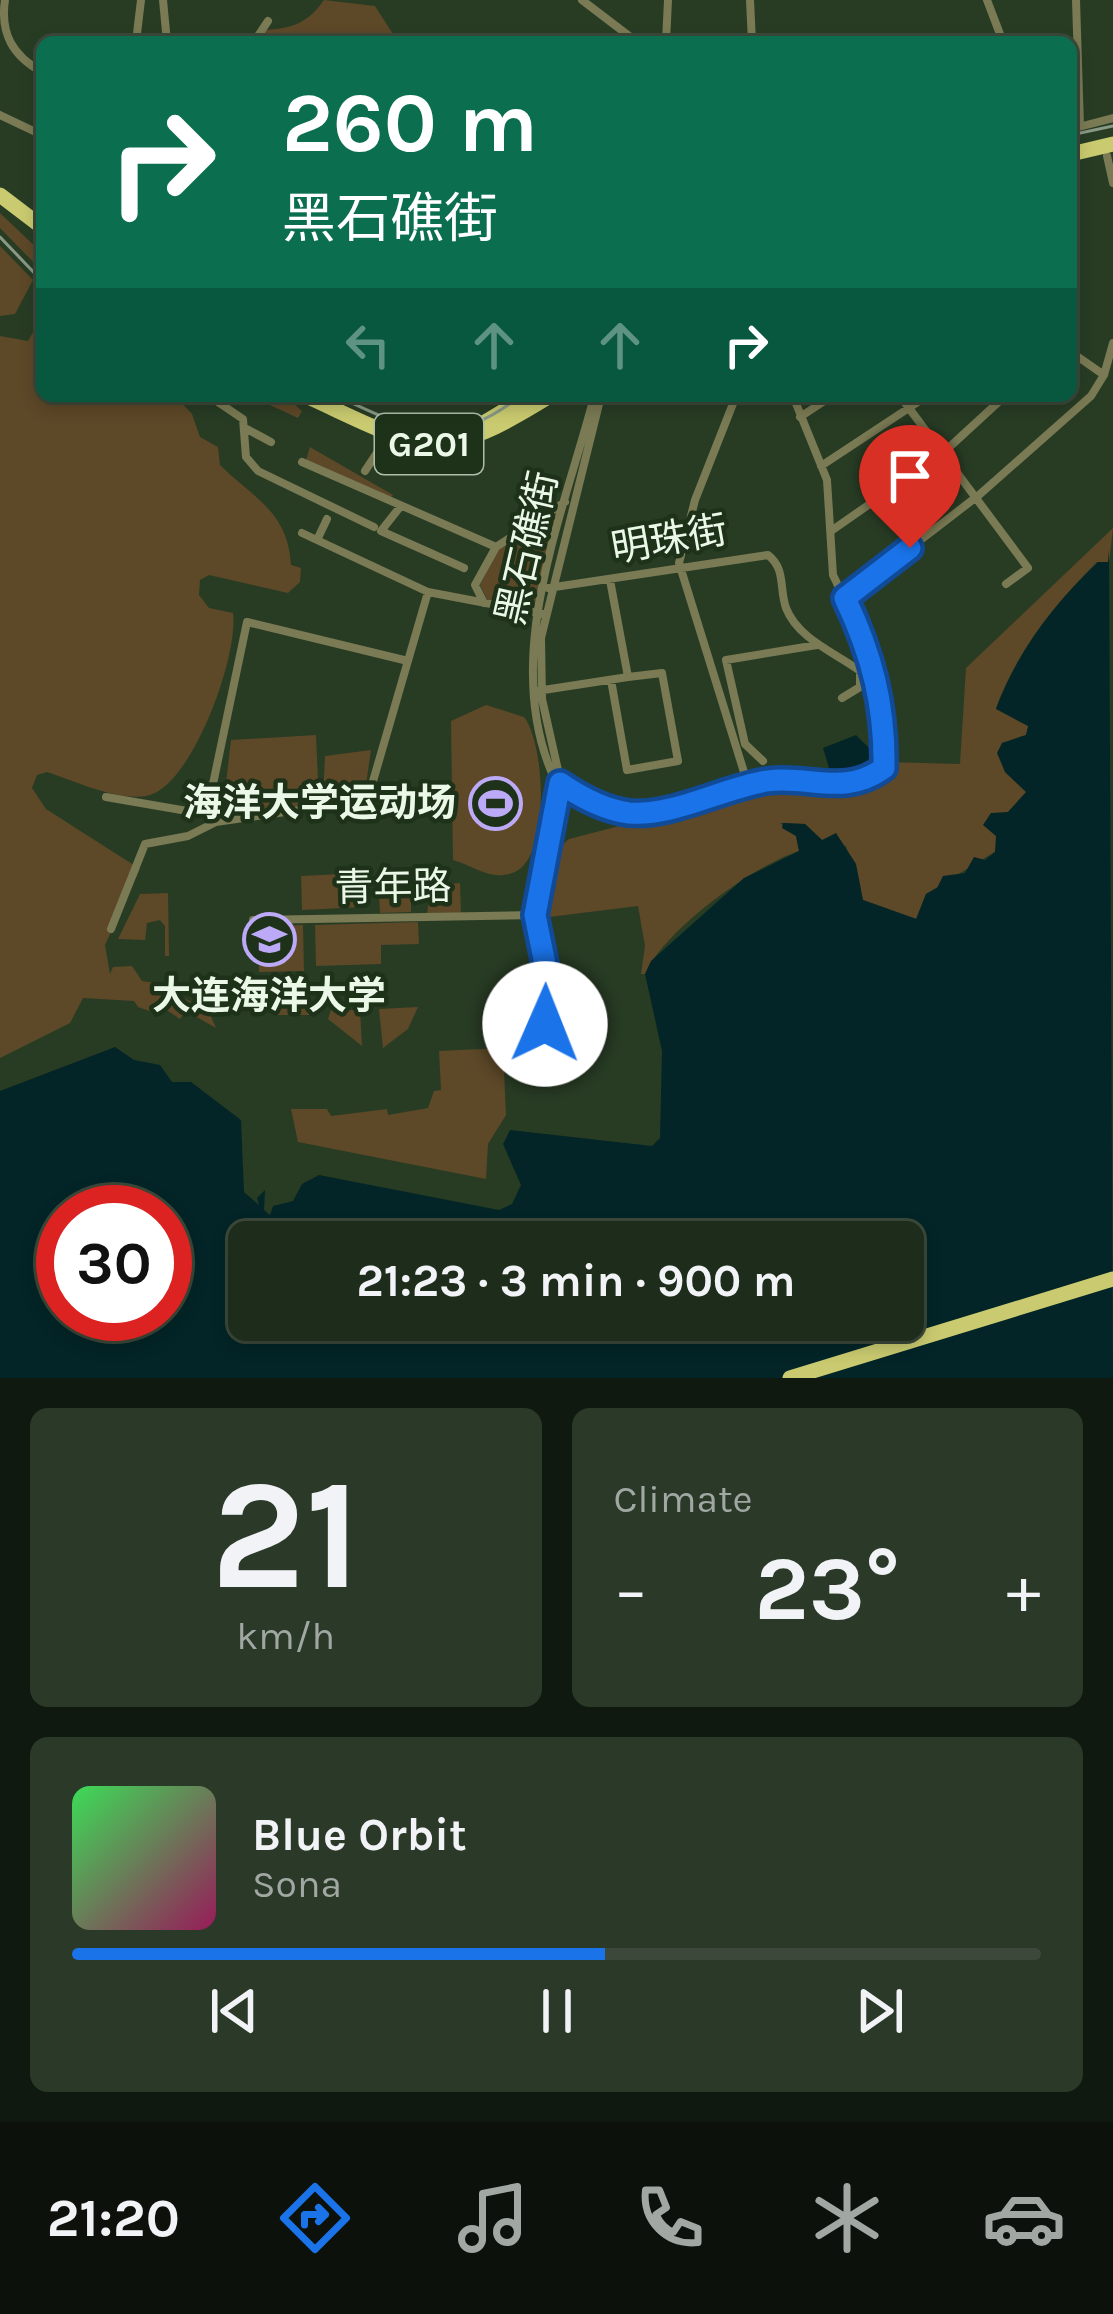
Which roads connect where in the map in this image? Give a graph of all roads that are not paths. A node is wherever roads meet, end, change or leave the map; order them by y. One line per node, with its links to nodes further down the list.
1 (5, 0): 20 (street)
2 (141, 0): 12 (street)
3 (163, 0): 13 (street)
4 (582, 0): 10 (street)
5 (604, 0): 10 (street)
6 (668, 0): 16 (street)
7 (750, 0): 17 (street)
8 (987, 0): 18 (street)
9 (1076, 0): 19 (street)
10 (601, 13): 15 (street)
11 (268, 21): 14 (street)
12 (137, 36)
13 (166, 36)
14 (258, 36)
15 (630, 36)
16 (666, 36)
17 (752, 36)
18 (1001, 36)
19 (1076, 36)
20 (36, 68)
21 (0, 116): 24 (street)
22 (1113, 118): 23 (street)
23 (1077, 128)
24 (36, 132)
25 (1111, 151): 26 (highway); 27 (highway); 29 (street)
26 (1077, 154)
27 (1077, 161)
28 (0, 183): 31 (highway)
29 (1113, 183)
30 (0, 195): 32 (highway)
31 (36, 210)
32 (36, 222)
33 (1113, 343): 35 (street)
34 (1077, 356): 35 (street)
35 (1104, 375): 58 (street)
36 (218, 402): 51 (street)
37 (319, 402): 52 (highway, G201)
38 (339, 402): 39 (highway, G201)
39 (513, 402)
40 (540, 402): 52 (highway, G201)
41 (594, 402): 59 (street, 黑石礁街)
42 (594, 402): 71 (street, 黑石礁街)
43 (734, 402): 68 (street)
44 (795, 402): 50 (street)
45 (822, 402): 50 (street)
46 (905, 402): 49 (street)
47 (919, 402): 49 (street)
48 (998, 402): 54 (street)
49 (910, 409): 54 (street); 56 (street)
50 (800, 416): 56 (street)
51 (243, 428): 53 (street); 62 (street)
52 (388, 434): 57 (street)
53 (271, 442)
54 (943, 453): 58 (street); 63 (street)
55 (302, 462): 60 (street)
56 (821, 466): 63 (street)
57 (364, 471)
58 (976, 497): 70 (street); 73 (street)
59 (567, 500): 66 (street); 71 (street, 黑石礁街)
60 (400, 507): 66 (street); 67 (street)
61 (327, 519): 65 (street)
62 (374, 527)
63 (830, 531): 73 (street)
64 (302, 533): 65 (street)
65 (317, 540): 72 (street)
66 (496, 547): 74 (street)
67 (464, 568)
68 (679, 568): 69 (street, 明珠街); 76 (street, 明珠街); 84 (street)
69 (610, 580): 71 (street, 明珠街); 78 (street)
70 (1006, 584)
71 (547, 588): 75 (street, 黑石礁街)
72 (428, 592): 74 (street); 77 (street)
73 (845, 598): 84 (street)
74 (484, 603): 75 (street)
75 (541, 614): 80 (street, 黑石礁街)
76 (818, 645): 81 (street, 明珠街); 82 (street)
77 (408, 661): 85 (street); 88 (street)
78 (628, 677): 79 (street); 79 (street)
79 (610, 680): 80 (street)
80 (538, 691): 83 (street, 黑石礁街)
81 (842, 698)
82 (763, 761)
83 (560, 783): 84 (street); 86 (street)
84 (748, 785)
85 (106, 797)
86 (535, 915): 87 (street, 青年路); 89 (street)
87 (253, 920)
88 (111, 929)
89 (516, 1033)
90 (1113, 1282): 91 (highway); 92 (highway)
91 (790, 1378)
92 (810, 1378)

